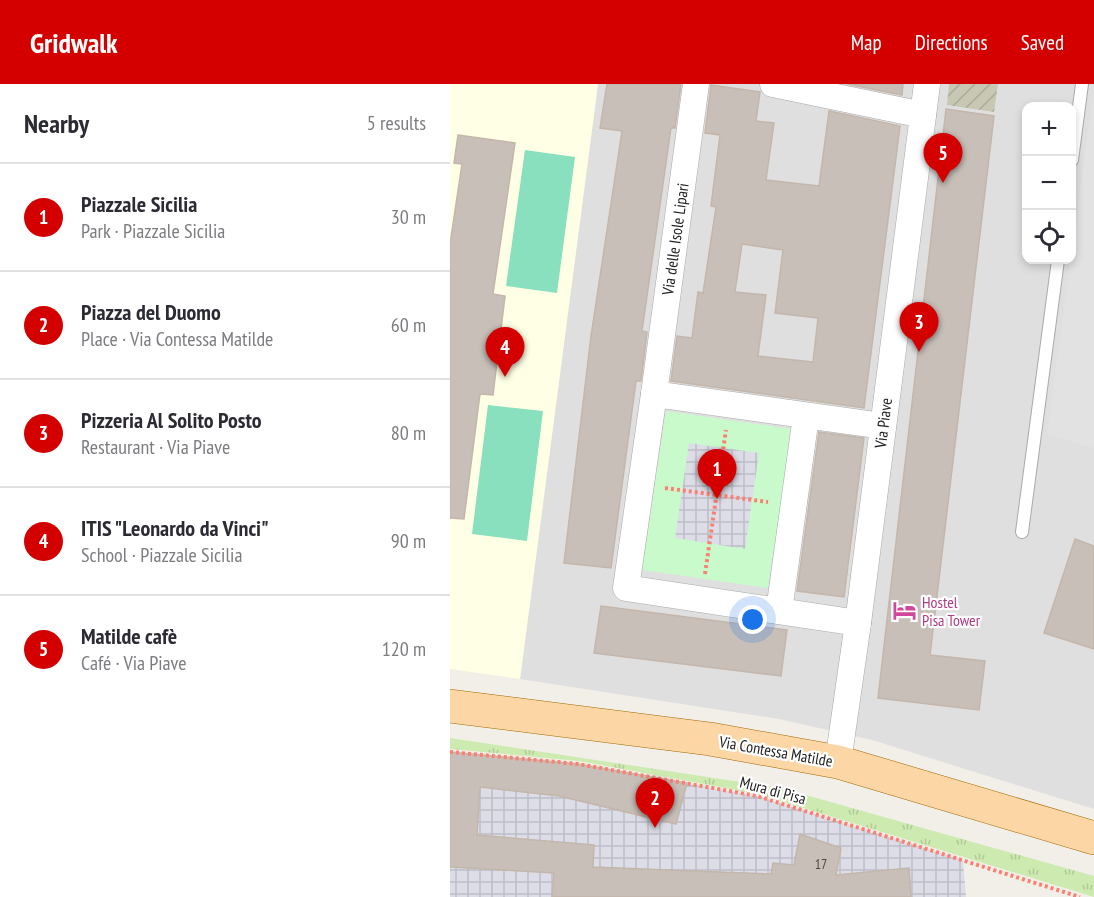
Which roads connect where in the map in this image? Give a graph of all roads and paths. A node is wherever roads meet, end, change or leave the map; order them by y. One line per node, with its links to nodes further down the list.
1 (696, 84): 8 (street, Via delle Isole Lipari)
2 (772, 84): 5 (street)
3 (927, 84): 5 (street, Via Piave)
4 (1082, 84): 6 (lane)
5 (922, 115): 11 (street, Via Piave)
6 (1072, 156)
7 (1057, 264): 15 (lane)
8 (654, 394): 9 (street); 12 (street, Via delle Isole Lipari)
9 (729, 405): 10 (street); 13 (path)
10 (806, 417): 11 (street); 14 (street)
11 (883, 426): 18 (street, Via Piave)
12 (641, 485): 13 (path); 16 (street, Via delle Isole Lipari)
13 (716, 495): 14 (path); 16 (path)
14 (794, 506): 17 (street)
15 (1022, 532)
16 (701, 600): 17 (street)
17 (779, 611): 18 (street)
18 (858, 623): 21 (street, Via Piave)
19 (450, 706): 21 (main road, Via Contessa Matilde)
20 (450, 752): 23 (path, Mura di Pisa)
21 (838, 762): 22 (main road, Via Contessa Matilde)
22 (1094, 838)
23 (1080, 897)

